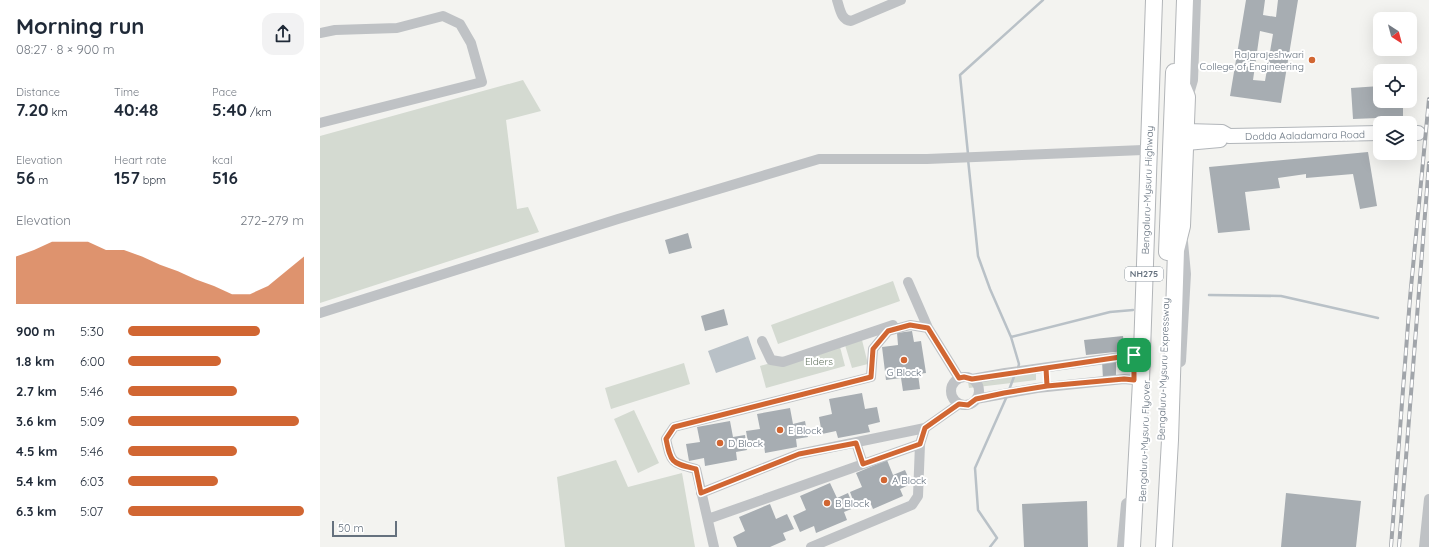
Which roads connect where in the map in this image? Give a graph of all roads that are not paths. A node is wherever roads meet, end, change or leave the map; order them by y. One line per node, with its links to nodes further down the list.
1 (836, 0): 9 (street)
2 (901, 0): 9 (street)
3 (1148, 0): 15 (street, NH275)
4 (1154, 0): 40 (highway, Bengaluru-Mysuru Highway / NH275)
5 (1160, 0): 41 (highway, Bengaluru-Mysuru Flyover / NH275)
6 (1176, 0): 42 (highway, Bengaluru-Mysuru Expressway / NH275)
7 (1185, 0): 11 (highway, Bengaluru-Mysuru Expressway / NH275)
8 (1195, 0): 11 (street, Bengaluru-Mysuru Expressway / NH275)
9 (878, 4)
10 (320, 33): 12 (street)
11 (1187, 97): 14 (highway, Bengaluru-Mysuru Expressway / NH275)
12 (320, 123)
13 (1373, 133): 14 (main road, Dodda Aaladamara Road)
14 (1186, 137): 32 (highway, Bengaluru-Mysuru Expressway / NH275)
15 (1143, 150): 17 (street); 21 (street, NH275)
16 (908, 282): 19 (street)
17 (320, 314)
18 (910, 325): 19 (street); 20 (street); 34 (street)
19 (928, 328): 23 (street)
20 (762, 341)
21 (1134, 355): 22 (street); 25 (street, NH275)
22 (1046, 368): 24 (street); 26 (street)
23 (959, 378): 24 (street); 28 (street)
24 (972, 379): 27 (street)
25 (1134, 380): 26 (street); 39 (street, NH275)
26 (1047, 386): 27 (street)
27 (976, 399): 28 (street)
28 (959, 404): 29 (street)
29 (925, 428): 30 (street); 31 (street)
30 (856, 443): 33 (street); 34 (street)
31 (920, 444): 33 (street); 38 (street)
32 (1172, 456): 43 (highway, Bengaluru-Mysuru Expressway / NH275); 44 (street, Bengaluru-Mysuru Expressway / NH275)
33 (863, 464): 36 (street)
34 (701, 493): 36 (street)
35 (1429, 499): 45 (street)
36 (708, 519): 37 (street)
37 (714, 547)
38 (811, 547)
39 (1122, 547)
40 (1132, 547)
41 (1140, 547)
42 (1157, 547)
43 (1164, 547)
44 (1170, 547)
45 (1424, 547)

